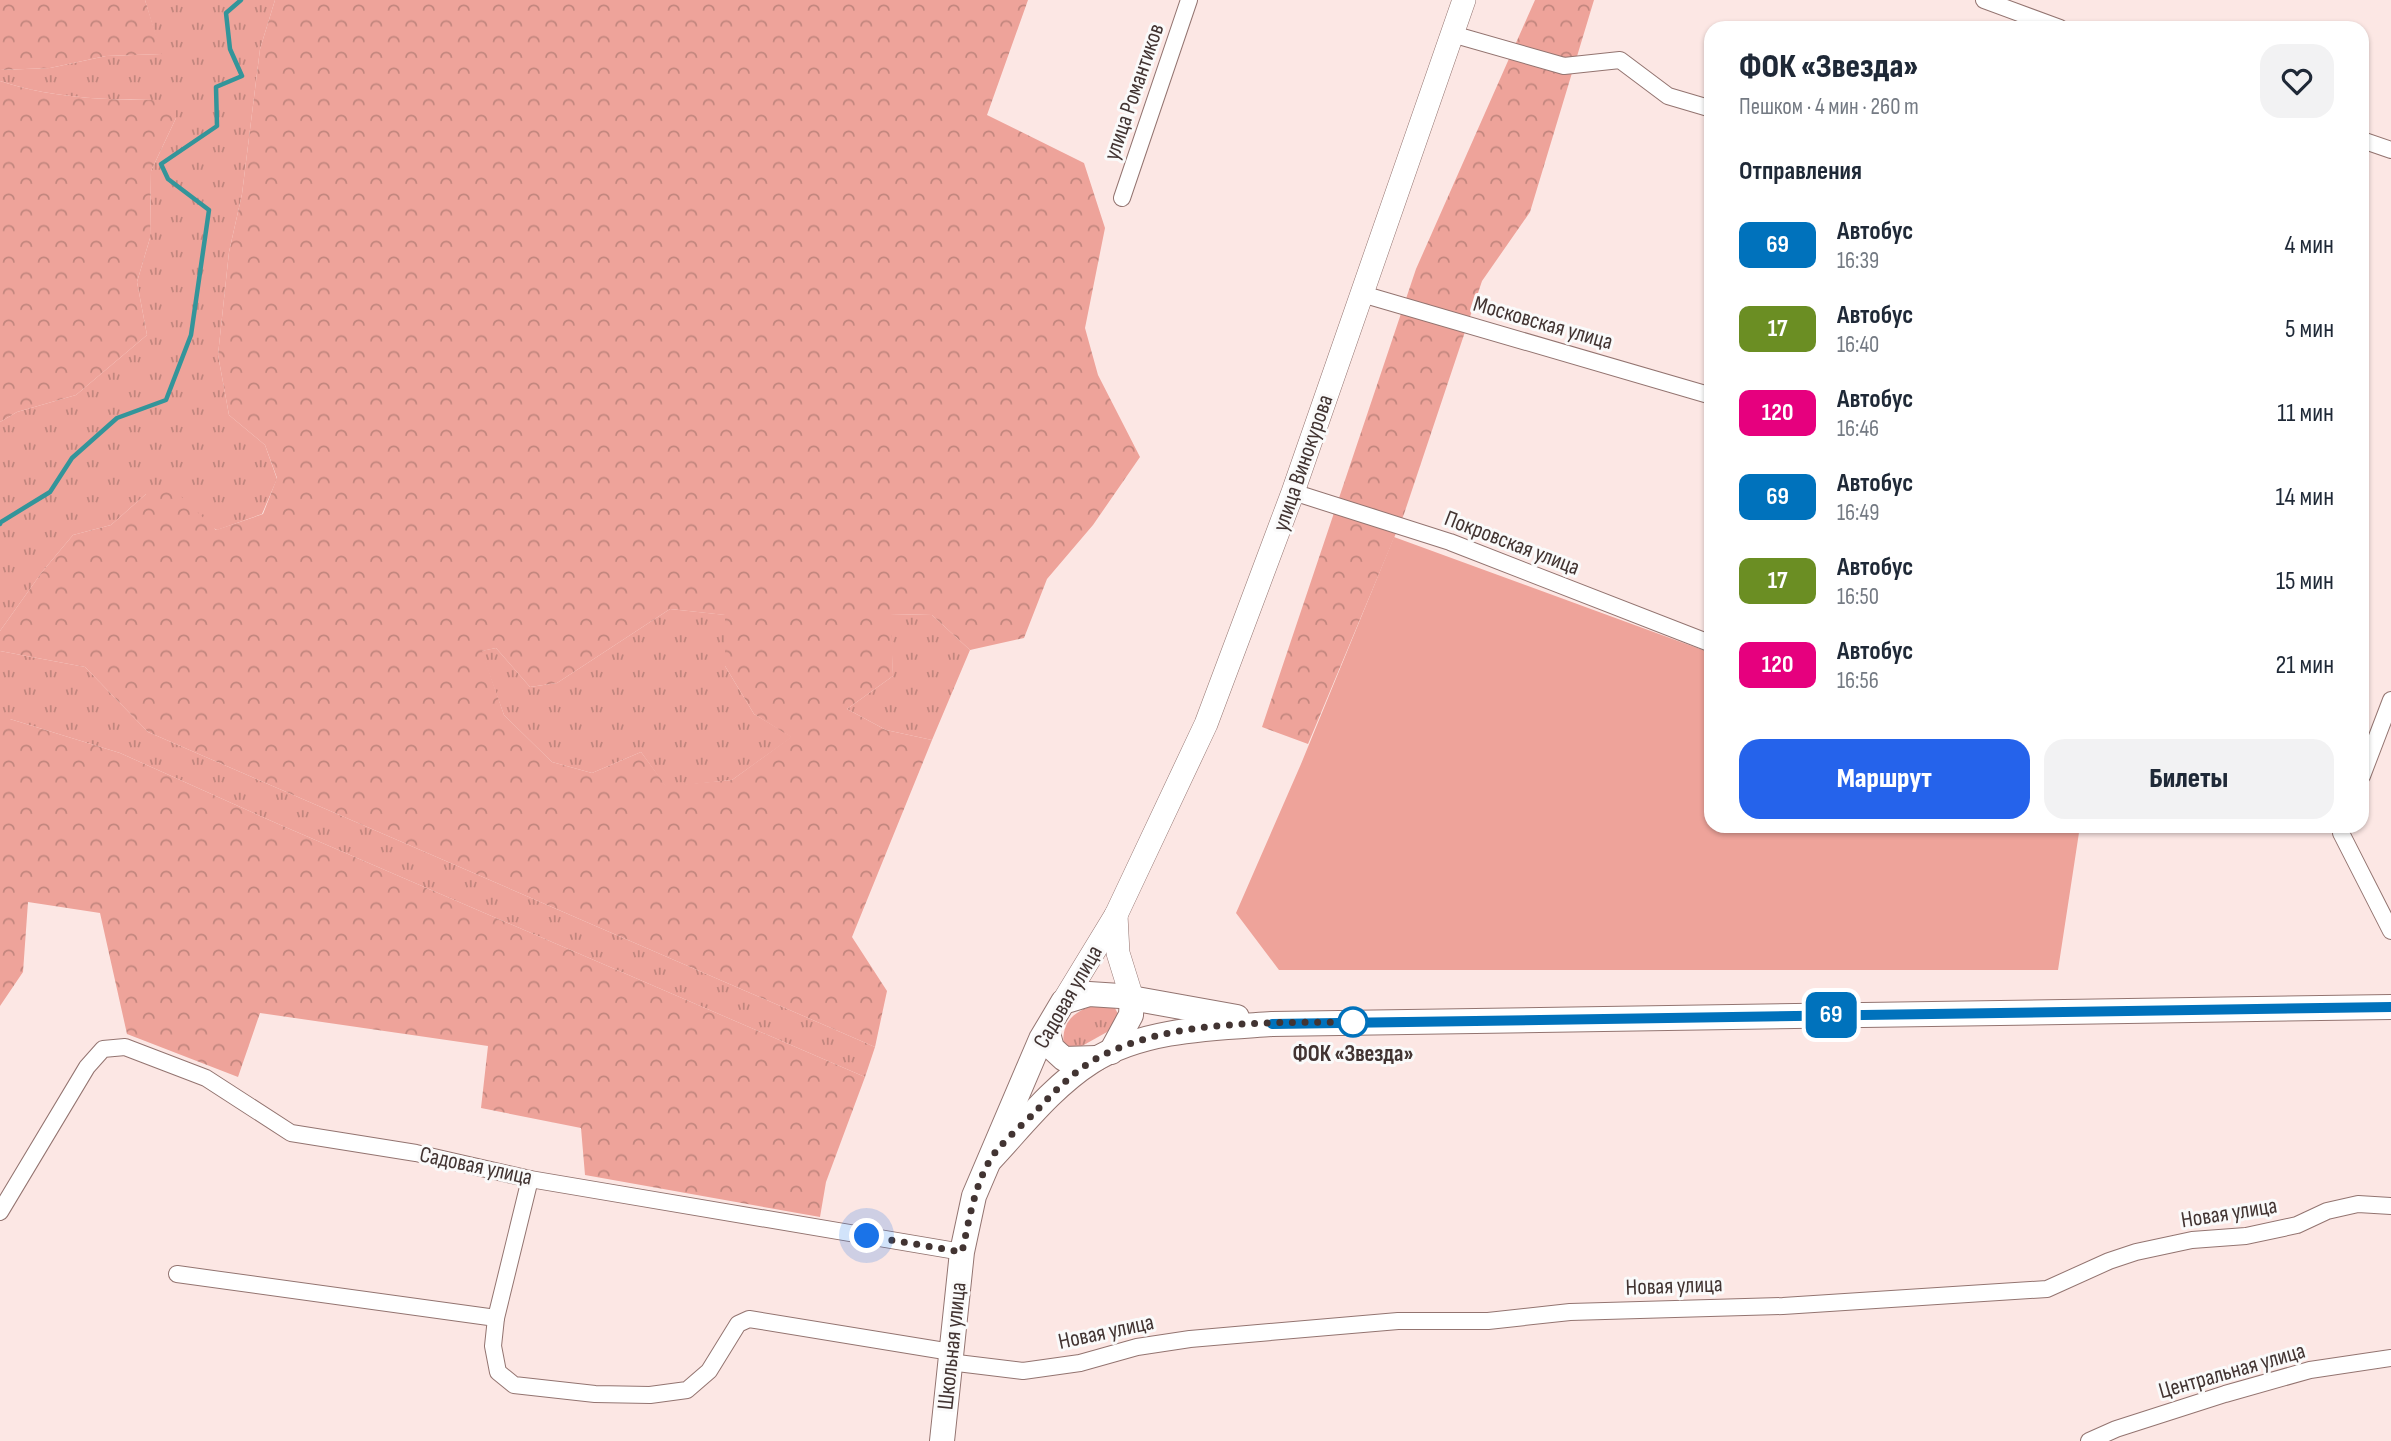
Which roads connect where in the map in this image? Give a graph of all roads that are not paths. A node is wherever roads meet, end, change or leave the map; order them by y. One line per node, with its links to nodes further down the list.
1 (1189, 0): 9 (street, улица Романтиков)
2 (1464, 0): 5 (main road, улица Винокурова)
3 (1984, 0): 4 (street)
4 (2041, 21)
5 (1452, 34): 6 (street); 10 (main road, улица Винокурова)
6 (1704, 107)
7 (2369, 142): 8 (street)
8 (2391, 150)
9 (1122, 198)
10 (1362, 294): 11 (street, Московская улица); 12 (main road, улица Винокурова)
11 (1704, 394)
12 (1293, 492): 13 (street, Покровская улица); 17 (main road, улица Винокурова)
13 (1704, 641)
14 (2391, 700): 15 (street)
15 (2369, 758)
16 (2342, 833): 18 (street)
17 (1116, 915): 19 (main road, Садовая улица); 20 (main road, Садовая улица)
18 (2391, 930)
19 (1132, 998): 20 (main road); 22 (main road); 24 (main road)
20 (1063, 1002): 23 (main road, Садовая улица)
21 (2391, 1007): 22 (main road)
22 (1272, 1024): 24 (main road)
23 (1047, 1030): 24 (main road); 25 (main road, Садовая улица)
24 (1105, 1055): 25 (main road, Садовая улица)
25 (991, 1159): 29 (main road, Садовая улица)
26 (530, 1179): 28 (street, Садовая улица); 29 (street, Садовая улица); 31 (street)
27 (2391, 1206): 32 (street, Новая улица)
28 (0, 1212)
29 (962, 1252): 32 (main road, Школьная улица)
30 (177, 1274): 31 (street)
31 (496, 1318): 32 (street)
32 (950, 1357): 34 (main road, Школьная улица)
33 (2391, 1358): 35 (street, Центральная улица)
34 (942, 1441)
35 (2090, 1441)

